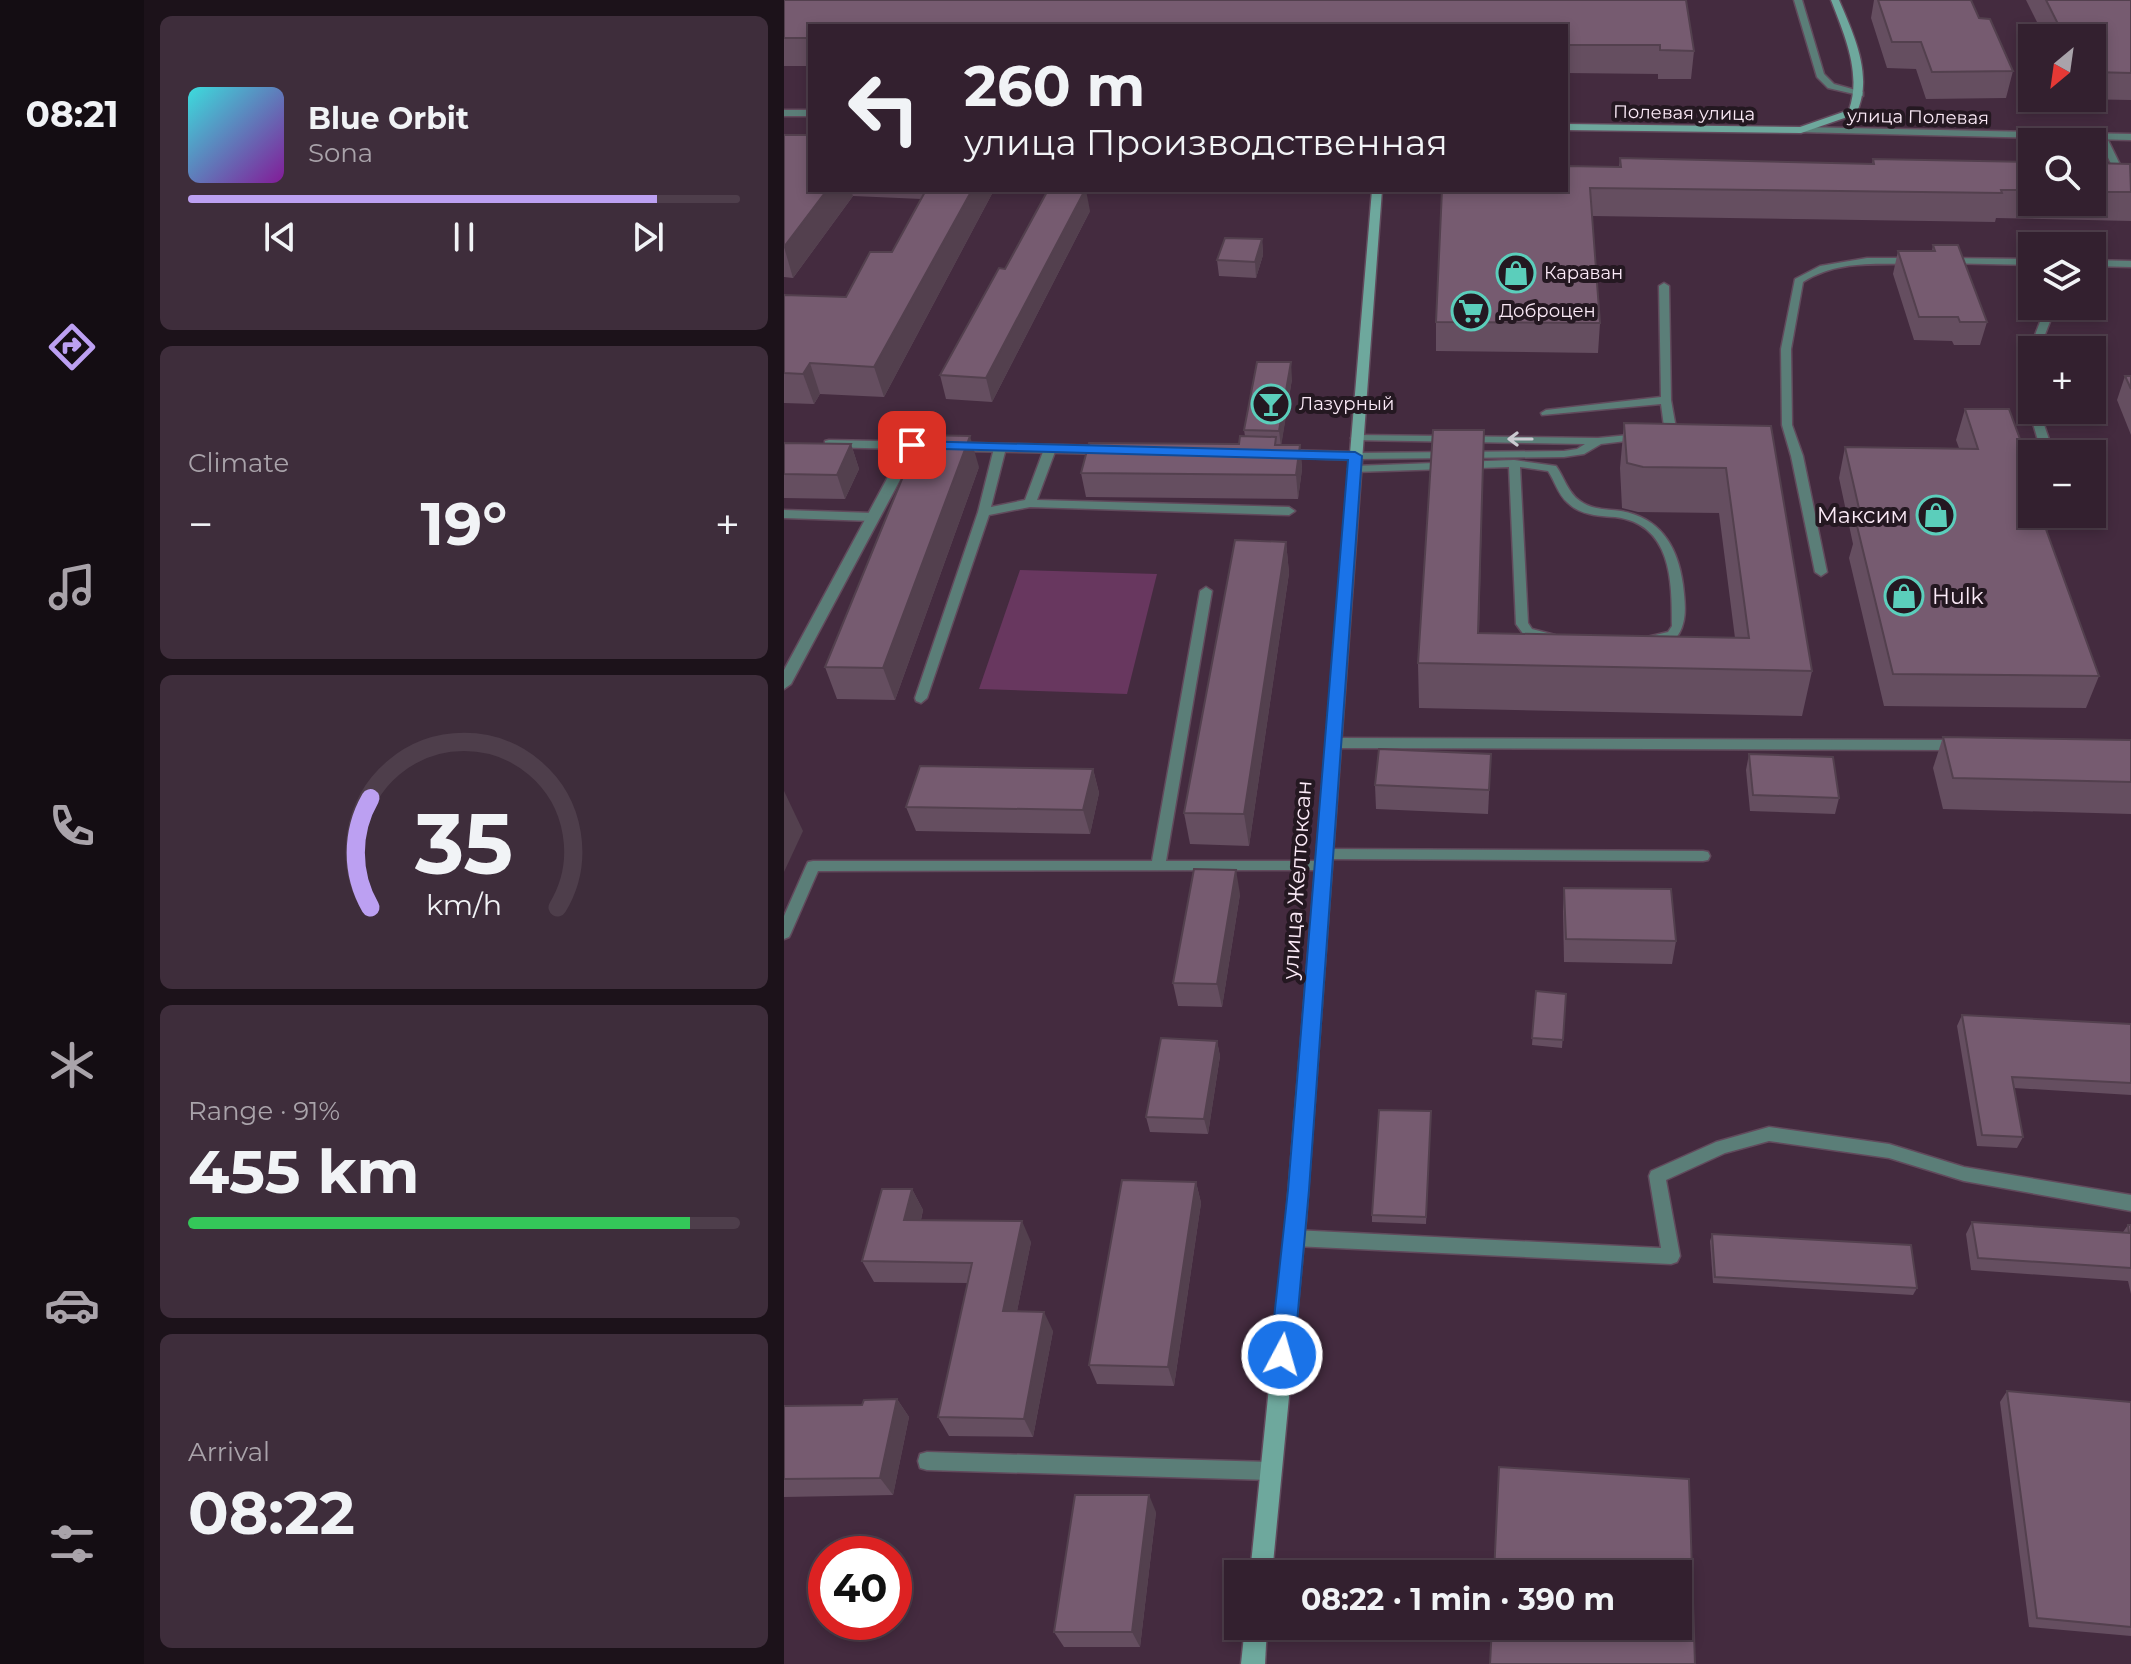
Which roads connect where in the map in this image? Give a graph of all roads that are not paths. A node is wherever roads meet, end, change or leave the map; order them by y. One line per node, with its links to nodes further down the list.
1 (1798, 0): 3 (lane)
2 (1835, 0): 3 (street)
3 (1860, 94): 7 (street, Полевая улица)
4 (784, 113): 5 (street)
5 (808, 113)
6 (1568, 127): 7 (street, Полевая улица)
7 (1801, 130): 8 (street, улица Полевая)
8 (2018, 134)
9 (2106, 136): 10 (street, улица Полевая)
10 (2131, 137)
11 (2106, 144): 13 (lane)
12 (1377, 192): 26 (street, улица Желтоксан)
13 (2131, 196)
14 (1924, 261): 22 (lane)
15 (1938, 261): 16 (lane)
16 (2018, 262)
17 (2106, 263): 18 (lane)
18 (2131, 264)
19 (1664, 286): 20 (lane)
20 (1666, 400): 21 (lane); 25 (lane)
21 (1546, 413)
22 (1787, 425): 23 (lane); 41 (lane)
23 (1772, 426)
24 (1686, 433): 25 (lane)
25 (1671, 434): 27 (lane)
26 (1357, 438): 27 (lane, one-way to 26); 34 (street, улица Желтоксан)
27 (1598, 441): 34 (lane)
28 (816, 444): 29 (street)
29 (912, 445): 30 (street); 40 (street)
30 (1000, 448): 31 (street); 38 (lane)
31 (1050, 449): 32 (street); 36 (lane)
32 (1127, 451)
33 (1264, 454): 34 (street)
34 (1355, 463): 35 (lane); 47 (street, улица Желтоксан)
35 (1514, 463): 43 (lane); 44 (lane)
36 (1030, 503): 37 (lane); 38 (lane)
37 (1289, 511)
38 (984, 512): 46 (lane)
39 (784, 514): 40 (lane)
40 (873, 517): 45 (street)
41 (1821, 572)
42 (1206, 591): 51 (lane)
43 (1566, 639)
44 (1631, 640)
45 (784, 684)
46 (921, 698)
47 (1334, 743): 48 (lane); 50 (street, улица Желтоксан)
48 (1967, 745)
49 (1703, 856): 50 (lane)
50 (1325, 860): 51 (lane); 54 (street, улица Желтоксан)
51 (1158, 866): 52 (lane)
52 (784, 933)
53 (2131, 1203): 54 (lane)
54 (1294, 1238): 56 (street, улица Желтоксан)
55 (927, 1461): 56 (lane)
56 (1270, 1471): 57 (street, улица Желтоксан)
57 (1262, 1560)
58 (1255, 1640): 59 (street)
59 (1253, 1664)

